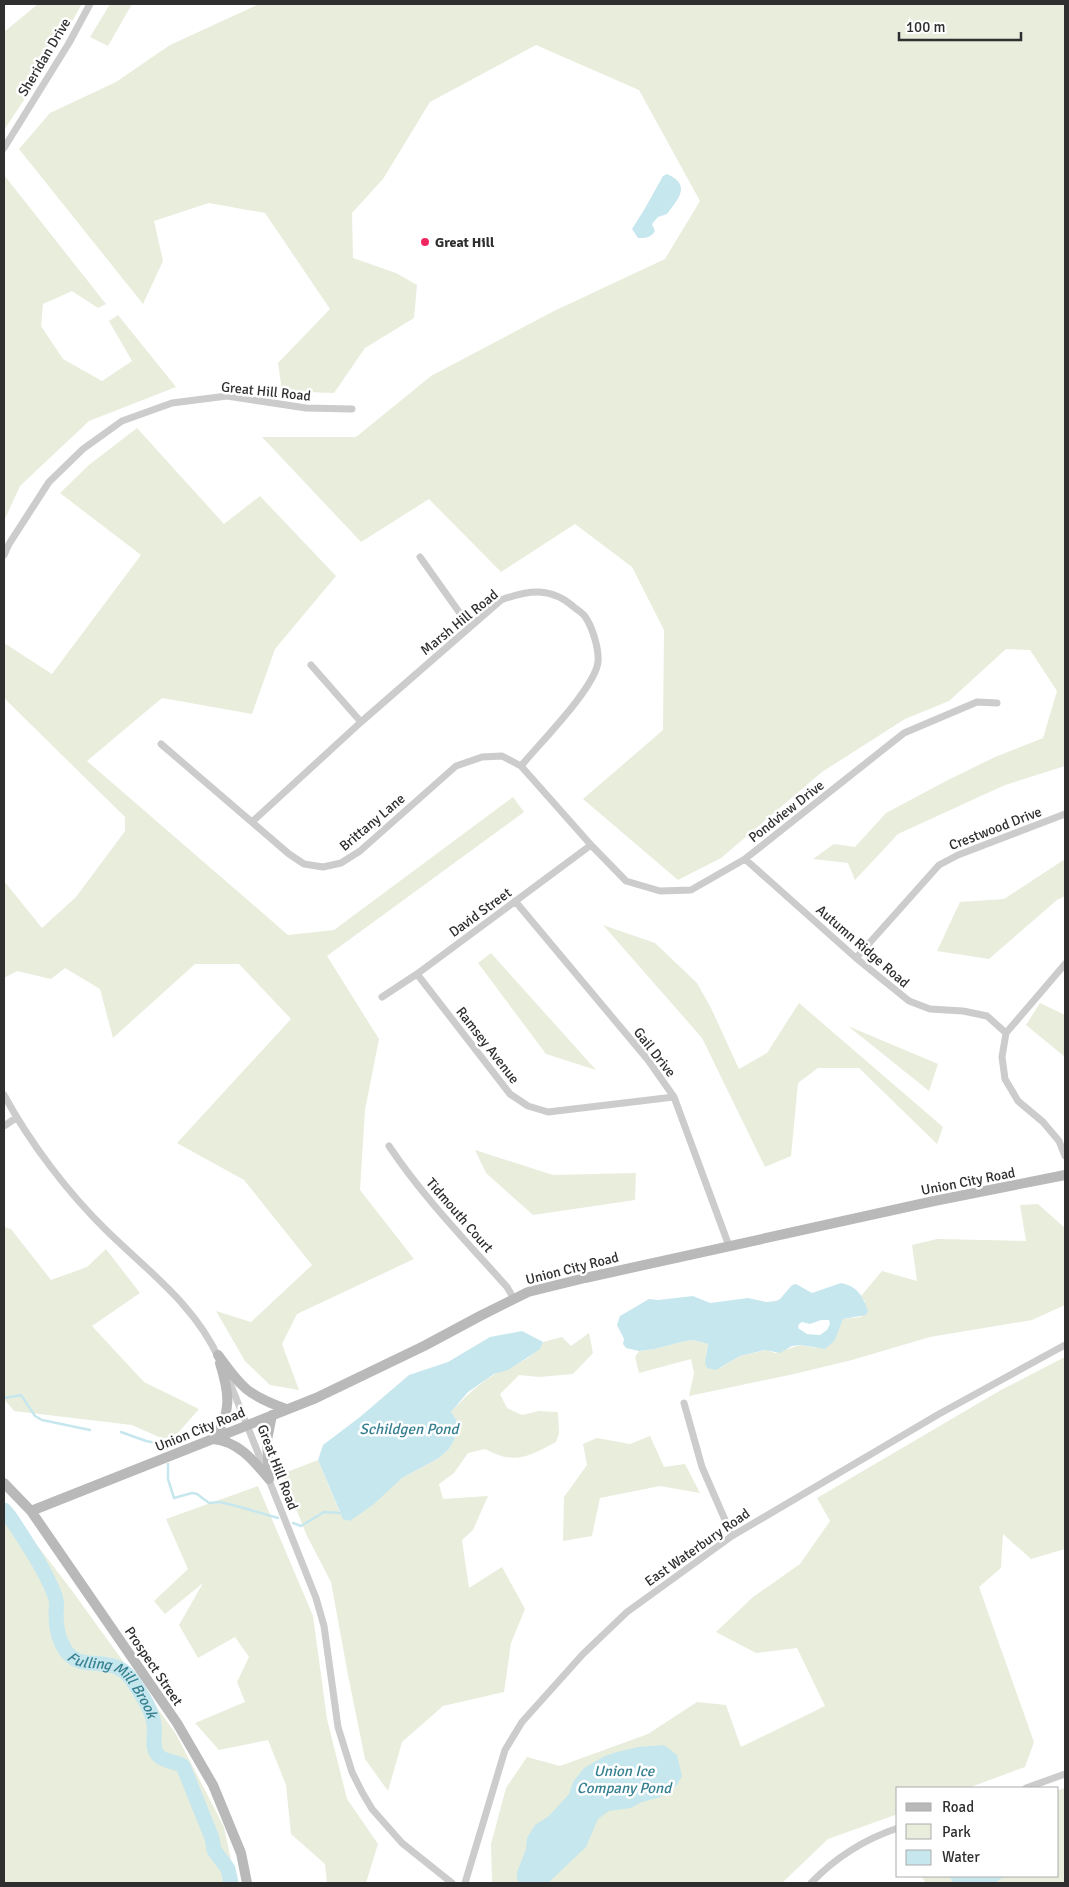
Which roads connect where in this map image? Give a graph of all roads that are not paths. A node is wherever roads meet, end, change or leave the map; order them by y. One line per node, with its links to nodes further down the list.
1 (90, 4): 2 (street, Sheridan Drive)
2 (4, 148)
3 (352, 409): 4 (street, Great Hill Road)
4 (4, 555)
5 (420, 557): 6 (street)
6 (469, 626): 9 (street, Marsh Hill Road); 11 (street, Marsh Hill Road)
7 (311, 665): 9 (street)
8 (997, 703): 15 (street, Pondview Drive)
9 (361, 722): 13 (street, Marsh Hill Road)
10 (161, 744): 13 (street, Brittany Lane)
11 (521, 766): 13 (street, Brittany Lane); 14 (street, Brittany Lane)
12 (1065, 814): 17 (street, Crestwood Drive)
13 (252, 822)
14 (591, 845): 15 (street, Pondview Drive); 16 (street, David Street)
15 (745, 859): 17 (street, Autumn Ridge Road)
16 (515, 901): 19 (street, David Street); 23 (street, Gail Drive)
17 (856, 958): 21 (street, Autumn Ridge Road)
18 (1065, 964): 21 (street)
19 (416, 974): 20 (street, David Street); 23 (street, Ramsey Avenue)
20 (382, 997)
21 (1006, 1032): 27 (street)
22 (4, 1095): 24 (street, Great Hill Road)
23 (674, 1097): 29 (street, Gail Drive)
24 (16, 1118): 25 (street); 32 (street, Great Hill Road)
25 (4, 1126)
26 (389, 1146): 30 (street, Tidmouth Court)
27 (1065, 1156)
28 (1065, 1175): 29 (main road, Union City Road)
29 (729, 1246): 30 (main road, Union City Road)
30 (514, 1299): 34 (main road, Union City Road)
31 (1065, 1345): 41 (street, East Waterbury Road)
32 (218, 1355): 34 (main road); 36 (street, Great Hill Road); 37 (main road)
33 (684, 1403): 41 (street)
34 (286, 1409): 35 (main road, Union City Road)
35 (272, 1415): 36 (main road, Union City Road); 38 (main road)
36 (248, 1425): 37 (main road, Union City Road); 38 (street, Great Hill Road)
37 (213, 1439): 38 (main road); 40 (main road, Union City Road)
38 (269, 1479): 46 (street, Great Hill Road)
39 (4, 1483): 40 (main road, Prospect Street)
40 (32, 1510): 45 (main road, Prospect Street)
41 (732, 1536): 47 (street, East Waterbury Road)
42 (1065, 1774): 43 (street)
43 (1029, 1787)
44 (896, 1829): 48 (street)
45 (247, 1883)
46 (452, 1883)
47 (465, 1883)
48 (811, 1883)

